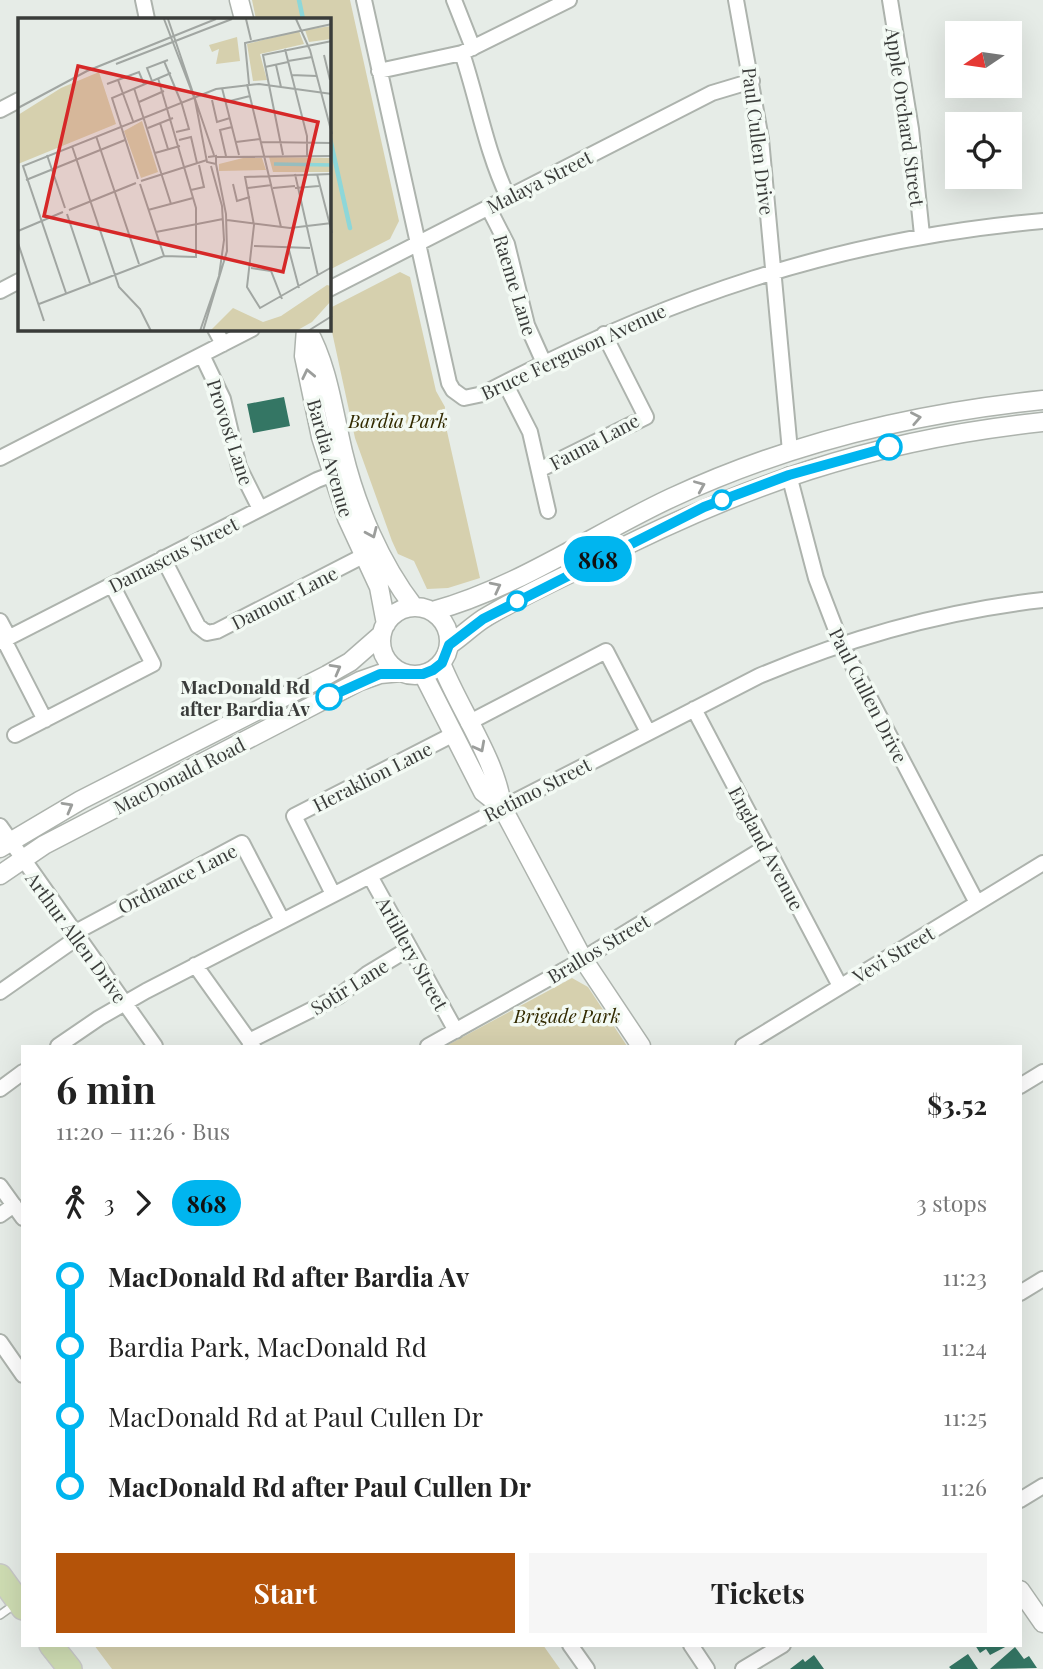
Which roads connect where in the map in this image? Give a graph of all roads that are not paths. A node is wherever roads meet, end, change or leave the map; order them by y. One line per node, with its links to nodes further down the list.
1 (143, 0): 8 (street)
2 (239, 0): 9 (street)
3 (364, 0): 11 (street, Bruce Ferguson Avenue)
4 (454, 0): 10 (street)
5 (569, 0): 10 (street)
6 (736, 0): 12 (street, Paul Cullen Drive)
7 (890, 0): 18 (street, Apple Orchard Street)
8 (147, 18)
9 (244, 18)
10 (468, 51): 11 (street); 15 (street)
11 (379, 71): 19 (street, Bruce Ferguson Avenue)
12 (752, 80): 15 (street, Malaya Street); 20 (street, Paul Cullen Drive)
13 (18, 101): 14 (street)
14 (0, 110)
15 (508, 197): 16 (street, Malaya Street)
16 (488, 207): 19 (street, Malaya Street); 30 (street, Raeme Lane)
17 (1043, 221): 18 (street, Bruce Ferguson Avenue)
18 (922, 235): 20 (street, Bruce Ferguson Avenue)
19 (417, 244): 22 (street, Malaya Street); 31 (street, Bruce Ferguson Avenue)
20 (773, 270): 27 (street, Bruce Ferguson Avenue); 34 (street, Paul Cullen Drive)
21 (18, 282): 23 (street)
22 (331, 288)
23 (0, 291)
24 (216, 331): 28 (street)
25 (248, 331): 28 (street)
26 (306, 331): 37 (street, Bardia Avenue)
27 (604, 334): 30 (street, Bruce Ferguson Avenue); 36 (street, Fauna Lane)
28 (223, 344): 29 (street)
29 (202, 355): 35 (street); 39 (street, Provost Lane)
30 (544, 363): 31 (street, Bruce Ferguson Avenue)
31 (505, 383): 36 (street, Fauna Lane)
32 (1043, 400): 34 (street, one-way to 32)
33 (1043, 422): 38 (street)
34 (790, 451): 46 (street, one-way to 34)
35 (0, 458)
36 (539, 470): 40 (street, Fauna Lane)
37 (340, 471): 39 (street, Damascus Street); 41 (street, Bardia Avenue); 45 (street, Bardia Avenue, one-way to 45)
38 (789, 475): 50 (street, Paul Cullen Drive); 51 (street)
39 (260, 509): 42 (street, Damascus Street)
40 (548, 511)
41 (363, 556): 42 (street, Damour Lane); 48 (street, Bardia Avenue)
42 (163, 558): 43 (street, Damascus Street)
43 (112, 585): 49 (street, Damascus Street); 56 (street)
44 (1043, 600): 50 (street, Retimo Street)
45 (414, 607): 46 (street); 48 (street)
46 (433, 611): 51 (street)
47 (0, 621): 49 (street)
48 (384, 629): 53 (street); 61 (street, MacDonald Road, one-way to 48)
49 (4, 640): 56 (street)
50 (841, 643): 55 (street, Retimo Street); 68 (street, Paul Cullen Drive)
51 (449, 645): 52 (street)
52 (442, 663): 54 (street); 57 (street)
53 (401, 672): 54 (street); 63 (street, MacDonald Road)
54 (423, 674): 57 (street)
55 (694, 709): 58 (street, Retimo Street); 62 (street, England Avenue)
56 (45, 720): 59 (street)
57 (461, 729): 58 (street, Heraklion Lane); 60 (street); 67 (street, Heraklion Lane)
58 (648, 732): 60 (street, Retimo Street)
59 (15, 735)
60 (502, 807): 66 (street, Retimo Street); 72 (street)
61 (3, 839): 63 (street, Arthur Allen Drive)
62 (766, 847): 72 (street, Brallos Street); 74 (street, England Avenue)
63 (21, 860): 65 (street, MacDonald Road); 70 (street, Arthur Allen Drive)
64 (1043, 863): 68 (street, Vevi Street)
65 (0, 875)
66 (370, 876): 67 (street, Retimo Street); 71 (street, Artillery Street)
67 (333, 894): 69 (street, Retimo Street)
68 (976, 903): 74 (street, Vevi Street)
69 (282, 920): 70 (street, Ordnance Lane); 73 (street, Retimo Street)
70 (76, 935): 75 (street, Ordnance Lane); 76 (street, Arthur Allen Drive)
71 (410, 948): 77 (street, Artillery Street); 78 (street, Sotir Lane)
72 (583, 959): 77 (street, Brallos Street); 82 (street)
73 (195, 965): 76 (street, Retimo Street); 78 (street)
74 (840, 986): 83 (street, Vevi Street)
75 (0, 992)
76 (124, 1003): 79 (street, Retimo Street); 80 (street, Arthur Allen Drive)
77 (456, 1031): 81 (street, Brallos Street)
78 (251, 1044)
79 (60, 1045)
80 (154, 1045)
81 (430, 1045)
82 (640, 1045)
83 (745, 1045)
84 (1043, 1072): 86 (street)
85 (21, 1073): 87 (street)
86 (1022, 1085)
87 (0, 1088)
88 (0, 1185): 89 (street)
89 (18, 1211): 90 (street)
90 (0, 1215)
91 (1043, 1279): 92 (street)
92 (1022, 1292)
93 (0, 1342): 94 (street)
94 (21, 1372)
95 (1043, 1486): 96 (street)
96 (1022, 1499)
97 (0, 1576): 99 (main road)
98 (1022, 1593): 100 (street)
99 (14, 1609)
100 (1043, 1623)
101 (53, 1647): 105 (main road)
102 (571, 1647): 106 (street)
103 (692, 1647): 107 (street)
104 (780, 1647): 108 (street)
105 (70, 1669)
106 (587, 1669)
107 (707, 1669)
108 (743, 1669)

